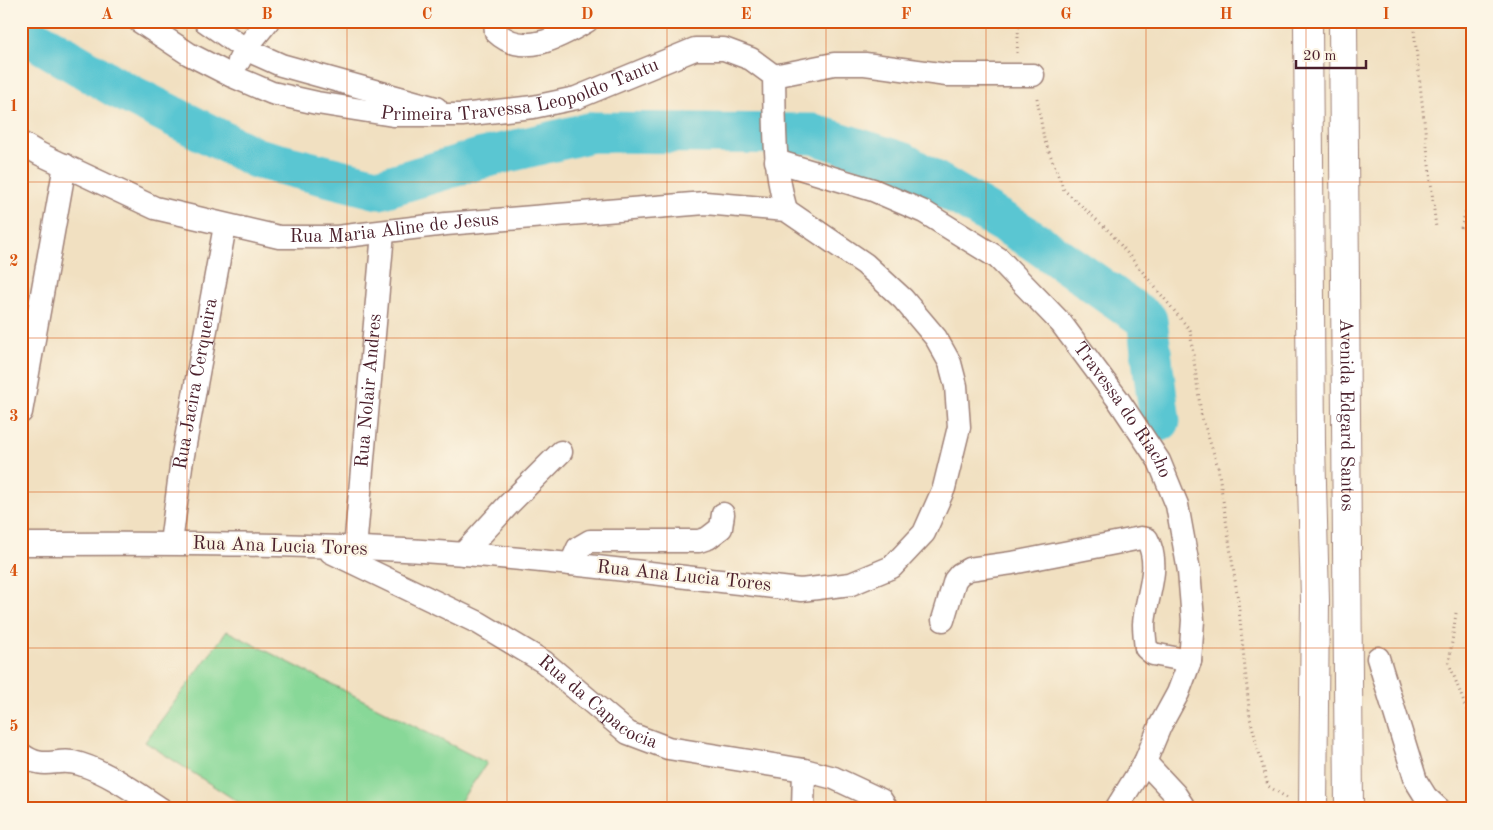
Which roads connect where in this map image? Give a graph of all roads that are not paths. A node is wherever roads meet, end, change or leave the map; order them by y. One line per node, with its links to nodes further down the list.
1 (140, 21): 9 (street, Primeira Travessa Leopoldo Tantu)
2 (205, 21): 8 (street)
3 (268, 21): 8 (street)
4 (495, 21): 5 (street)
5 (587, 21)
6 (1308, 21): 34 (main road, Avenida Edgard Santos)
7 (1343, 21): 40 (main road, Avenida Edgard Santos)
8 (245, 49): 9 (street); 12 (street)
9 (232, 76): 12 (street, Primeira Travessa Leopoldo Tantu)
10 (774, 76): 11 (street); 12 (street, Primeira Travessa Leopoldo Tantu); 14 (street)
11 (1033, 76)
12 (462, 115)
13 (21, 143): 15 (street, Rua Maria Aline de Jesus)
14 (776, 161): 16 (street); 30 (street, Travessa do Riacho)
15 (65, 165): 17 (street, Rua Maria Aline de Jesus); 19 (street)
16 (786, 210): 18 (street, Rua Maria Aline de Jesus); 27 (street, Rua Ana Lucia Tores)
17 (225, 226): 18 (street, Rua Maria Aline de Jesus); 22 (street, Rua Jacira Cerqueira)
18 (383, 232): 25 (street, Rua Nolair Andres)
19 (21, 412)
20 (561, 452): 26 (street)
21 (723, 514): 27 (street)
22 (170, 543): 23 (street, Rua Ana Lucia Tores); 24 (street, Rua Ana Lucia Tores)
23 (21, 544)
24 (322, 547): 25 (street, Rua Ana Lucia Tores); 33 (street, Rua da Capacocia)
25 (355, 549): 26 (street, Rua Ana Lucia Tores)
26 (463, 554): 27 (street, Rua Ana Lucia Tores)
27 (571, 564)
28 (943, 620): 30 (street)
29 (1378, 658): 41 (street)
30 (1190, 661): 32 (street, Travessa do Riacho)
31 (21, 754): 35 (street)
32 (1145, 762): 38 (street, Travessa do Riacho); 39 (street)
33 (804, 770): 36 (street); 37 (street, Rua da Capacocia)
34 (1302, 804)
35 (161, 809)
36 (803, 809)
37 (887, 809)
38 (1116, 809)
39 (1185, 809)
40 (1348, 809)
41 (1439, 809)

